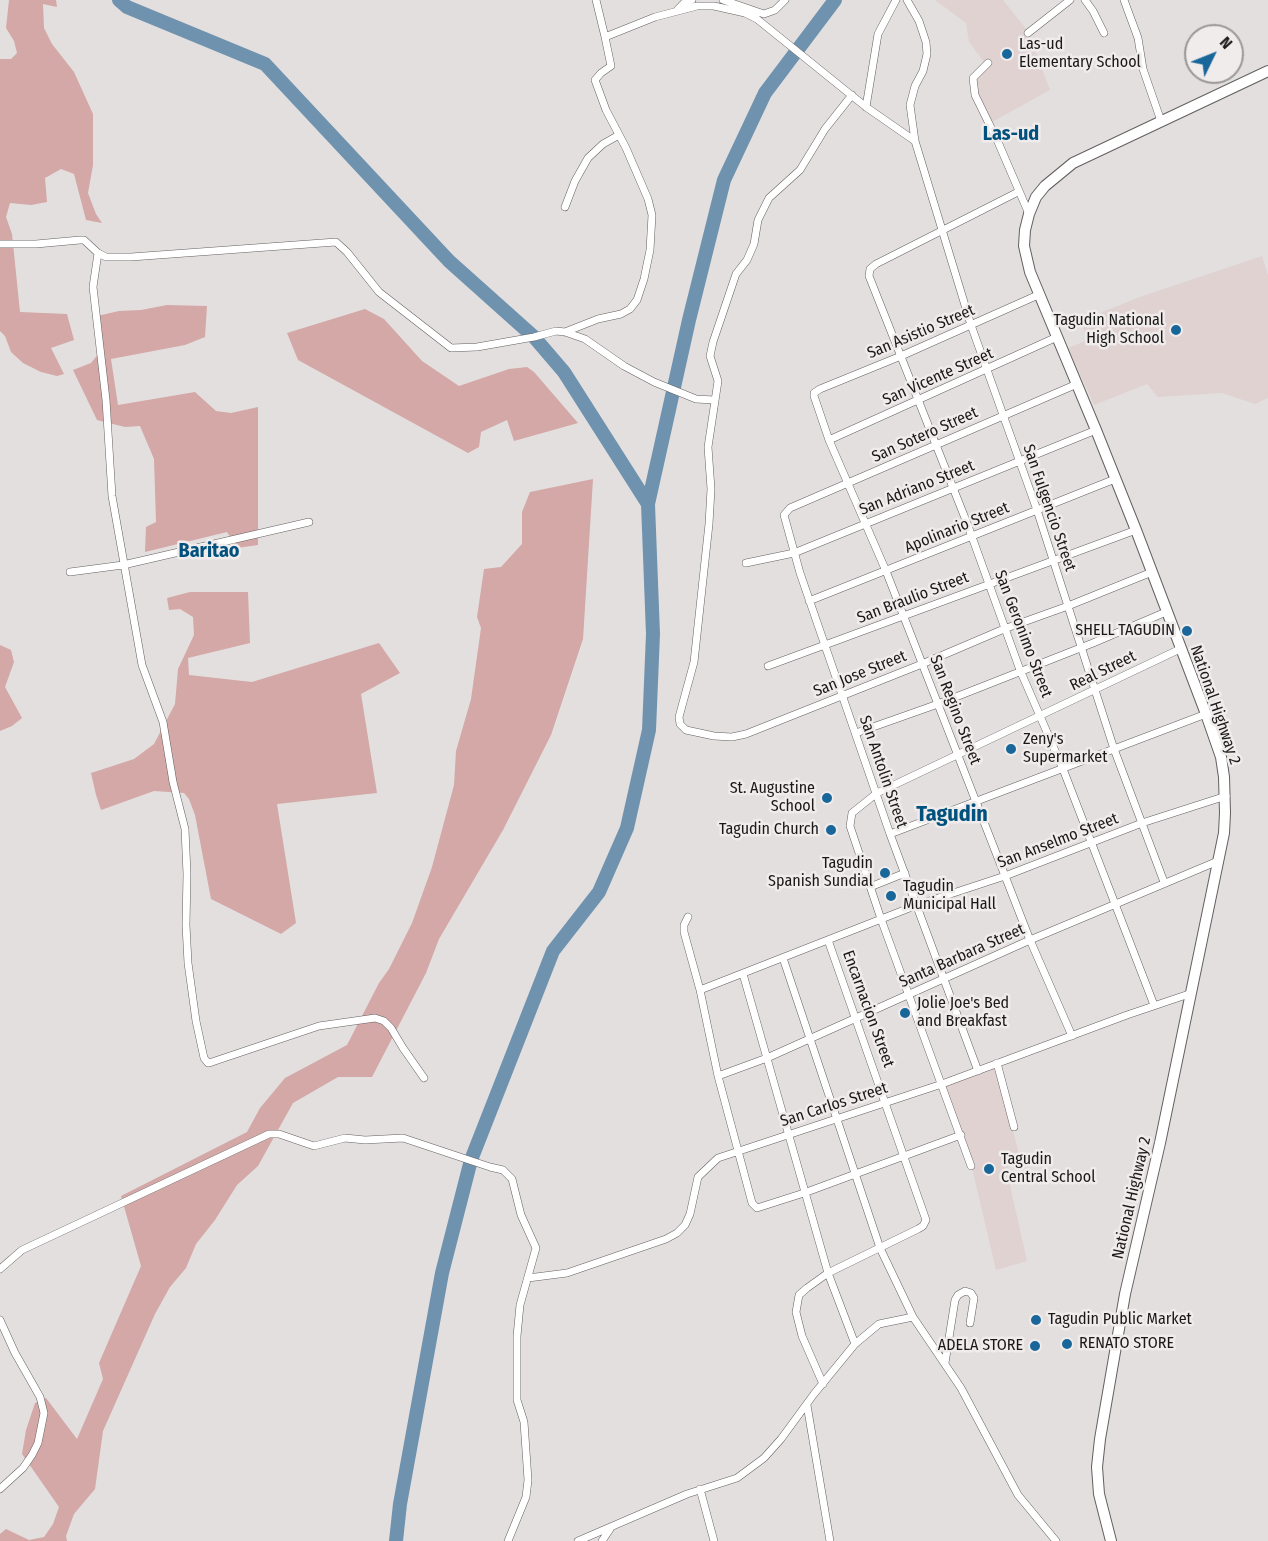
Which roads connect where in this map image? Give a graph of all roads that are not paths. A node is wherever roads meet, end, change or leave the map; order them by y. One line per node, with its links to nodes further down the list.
1 (596, 0): 13 (street)
2 (692, 0): 10 (street)
3 (723, 0): 4 (street)
4 (785, 0)
5 (896, 0): 17 (street)
6 (907, 0): 20 (street, San Fulgencio Street)
7 (1070, 0): 11 (street)
8 (1085, 0): 12 (street)
9 (1124, 0): 18 (street)
10 (676, 11): 13 (street); 16 (street)
11 (1028, 33)
12 (1104, 33)
13 (605, 37): 19 (street)
14 (988, 63): 21 (street)
15 (1268, 71): 18 (highway, National Highway 2)
16 (849, 94): 17 (street); 35 (street)
17 (866, 108): 20 (street)
18 (1161, 121): 23 (highway, National Highway 2)
19 (619, 135): 22 (street); 29 (street)
20 (915, 141): 24 (street, San Fulgencio Street)
21 (1018, 192): 23 (street); 24 (street)
22 (564, 207)
23 (1029, 214): 27 (highway, National Highway 2)
24 (944, 231): 28 (street, San Fulgencio Street); 31 (street, San Geronimo Street)
25 (0, 244): 26 (street)
26 (98, 253): 29 (street); 54 (street)
27 (1038, 295): 28 (street, San Asistio Street); 30 (highway, National Highway 2)
28 (971, 325): 31 (street, San Asistio Street); 32 (street, San Fulgencio Street)
29 (566, 332): 35 (street)
30 (1057, 337): 32 (street, San Vicente Street); 33 (highway, National Highway 2)
31 (901, 356): 34 (street, San Asistio Street); 36 (street, San Geronimo Street)
32 (987, 369): 36 (street, San Vicente Street); 37 (street, San Fulgencio Street)
33 (1077, 384): 37 (street, San Sotero Street); 38 (highway, National Highway 2)
34 (814, 393): 39 (street, San Regino Street)
35 (714, 400): 71 (street, San Jose Street)
36 (919, 400): 39 (street, San Vicente Street); 40 (street, San Geronimo Street)
37 (1004, 416): 40 (street, San Sotero Street); 41 (street, San Fulgencio Street)
38 (1096, 430): 41 (street, San Adriano Street); 42 (highway, National Highway 2)
39 (829, 440): 43 (street, San Regino Street)
40 (936, 444): 43 (street, San Sotero Street); 44 (street, San Geronimo Street)
41 (1019, 460): 44 (street, San Adriano Street); 45 (street, San Fulgencio Street)
42 (1115, 479): 45 (street, Apolinario Street); 49 (highway, National Highway 2)
43 (849, 483): 46 (street, San Sotero Street); 48 (street, San Regino Street)
44 (953, 487): 48 (street, San Adriano Street); 50 (street, San Geronimo Street)
45 (1037, 510): 50 (street, Apolinario Street); 52 (street, San Fulgencio Street)
46 (785, 513): 51 (street, San Antolin Street)
47 (309, 522): 54 (street)
48 (866, 524): 51 (street, San Adriano Street); 55 (street, San Regino Street)
49 (1136, 530): 52 (street, San Braulio Street); 57 (highway, National Highway 2)
50 (972, 537): 55 (street, Apolinario Street); 58 (street, San Geronimo Street)
51 (794, 553): 53 (street, San Adriano Street); 59 (street, San Antolin Street)
52 (1053, 560): 58 (street, San Braulio Street); 60 (street, San Fulgencio Street)
53 (746, 563)
54 (123, 565): 56 (street); 110 (street)
55 (886, 571): 59 (street, Apolinario Street); 62 (street, San Regino Street)
56 (70, 572)
57 (1152, 572): 60 (street, San Jose Street); 61 (highway, National Highway 2)
58 (989, 584): 62 (street, San Braulio Street); 63 (street, San Geronimo Street)
59 (809, 601): 64 (street, San Antolin Street)
60 (1068, 606): 63 (street, San Jose Street); 65 (street, San Fulgencio Street)
61 (1166, 612): 65 (street); 66 (highway, National Highway 2)
62 (903, 615): 64 (street, San Braulio Street); 67 (street, San Regino Street)
63 (1004, 629): 67 (street, San Jose Street); 69 (street, San Geronimo Street)
64 (825, 646): 68 (street, San Braulio Street); 71 (street, San Antolin Street)
65 (1083, 647): 69 (street); 70 (street, San Fulgencio Street)
66 (1180, 649): 70 (street, Real Street); 73 (highway, National Highway 2)
67 (922, 664): 71 (street, San Jose Street); 72 (street, San Regino Street)
68 (768, 666)
69 (1020, 670): 72 (street); 74 (street, San Geronimo Street)
70 (1095, 689): 74 (street, Real Street); 76 (street, San Fulgencio Street)
71 (842, 696): 75 (street, San Antolin Street)
72 (938, 704): 75 (street); 77 (street, San Regino Street)
73 (1206, 714): 76 (street); 80 (highway, National Highway 2)
74 (1041, 716): 77 (street, Real Street); 78 (street, San Geronimo Street)
75 (856, 733): 79 (street, San Antolin Street)
76 (1114, 749): 78 (street); 82 (street, San Fulgencio Street)
77 (958, 756): 79 (street, Real Street); 81 (street, San Regino Street)
78 (1063, 769): 81 (street); 84 (street, San Geronimo Street)
79 (877, 793): 83 (street, San Antolin Street); 89 (street, Real Street)
80 (1226, 796): 82 (street, San Anselmo Street); 85 (highway, National Highway 2)
81 (977, 801): 83 (street); 87 (street, San Regino Street)
82 (1142, 823): 84 (street, San Anselmo Street); 88 (street, San Fulgencio Street)
83 (890, 834): 86 (street, San Antolin Street)
84 (1092, 843): 87 (street, San Anselmo Street); 90 (street, San Geronimo Street)
85 (1218, 861): 88 (street, Santa Barbara Street); 100 (highway, National Highway 2)
86 (905, 873): 89 (street); 91 (street, San Antolin Street)
87 (1005, 876): 91 (street, San Anselmo Street); 95 (street, San Regino Street)
88 (1164, 882): 90 (street, Santa Barbara Street)
89 (870, 886): 93 (street)
90 (1116, 904): 95 (street, Santa Barbara Street); 102 (street, San Geronimo Street)
91 (917, 905): 93 (street, San Anselmo Street); 98 (street, San Antolin Street)
92 (688, 917): 99 (street)
93 (881, 919): 94 (street, San Anselmo Street); 101 (street)
94 (828, 940): 96 (street, San Anselmo Street); 103 (street, Encarnacion Street)
95 (1030, 940): 98 (street, Santa Barbara Street); 104 (street, San Regino Street)
96 (783, 958): 97 (street, San Anselmo Street); 105 (street)
97 (743, 974): 99 (street, San Anselmo Street); 106 (street)
98 (945, 978): 101 (street, Santa Barbara Street); 108 (street, San Antolin Street)
99 (700, 990): 109 (street)
100 (1189, 994): 102 (street, San Carlos Street); 142 (highway, National Highway 2)
101 (908, 995): 103 (street, Santa Barbara Street); 111 (street)
102 (1154, 1005): 104 (street, San Carlos Street)
103 (857, 1017): 105 (street, Santa Barbara Street); 112 (street, Encarnacion Street)
104 (1072, 1036): 107 (street, San Carlos Street)
105 (811, 1037): 106 (street, Santa Barbara Street); 113 (street)
106 (767, 1058): 109 (street, Santa Barbara Street); 115 (street)
107 (997, 1063): 108 (street, San Carlos Street); 114 (street)
108 (978, 1071): 111 (street, San Carlos Street)
109 (718, 1076): 117 (street)
110 (424, 1078)
111 (942, 1084): 112 (street, San Carlos Street); 116 (street)
112 (886, 1102): 113 (street, San Carlos Street); 118 (street, Encarnacion Street)
113 (838, 1119): 115 (street, San Carlos Street); 120 (street)
114 (1014, 1127)
115 (788, 1133): 117 (street, San Carlos Street); 121 (street)
116 (961, 1135): 118 (street); 119 (street)
117 (737, 1150): 121 (street); 125 (street, San Carlos Street)
118 (904, 1156): 120 (street); 122 (street, Encarnacion Street)
119 (971, 1166)
120 (855, 1174): 121 (street); 122 (street)
121 (804, 1193): 124 (street)
122 (880, 1248): 124 (street); 126 (street)
123 (0, 1269): 125 (street)
124 (828, 1273): 129 (street); 131 (street)
125 (528, 1278): 136 (street)
126 (913, 1317): 129 (street); 130 (street)
127 (0, 1320): 133 (street)
128 (970, 1323): 130 (street)
129 (855, 1344): 131 (street)
130 (945, 1363): 141 (street)
131 (823, 1384): 132 (street)
132 (807, 1405): 134 (street); 140 (street)
133 (0, 1489)
134 (700, 1489): 135 (street); 139 (street)
135 (610, 1529): 137 (street); 138 (street)
136 (508, 1541)
137 (578, 1541)
138 (602, 1541)
139 (714, 1541)
140 (830, 1541)
141 (1056, 1541)
142 (1111, 1541)

